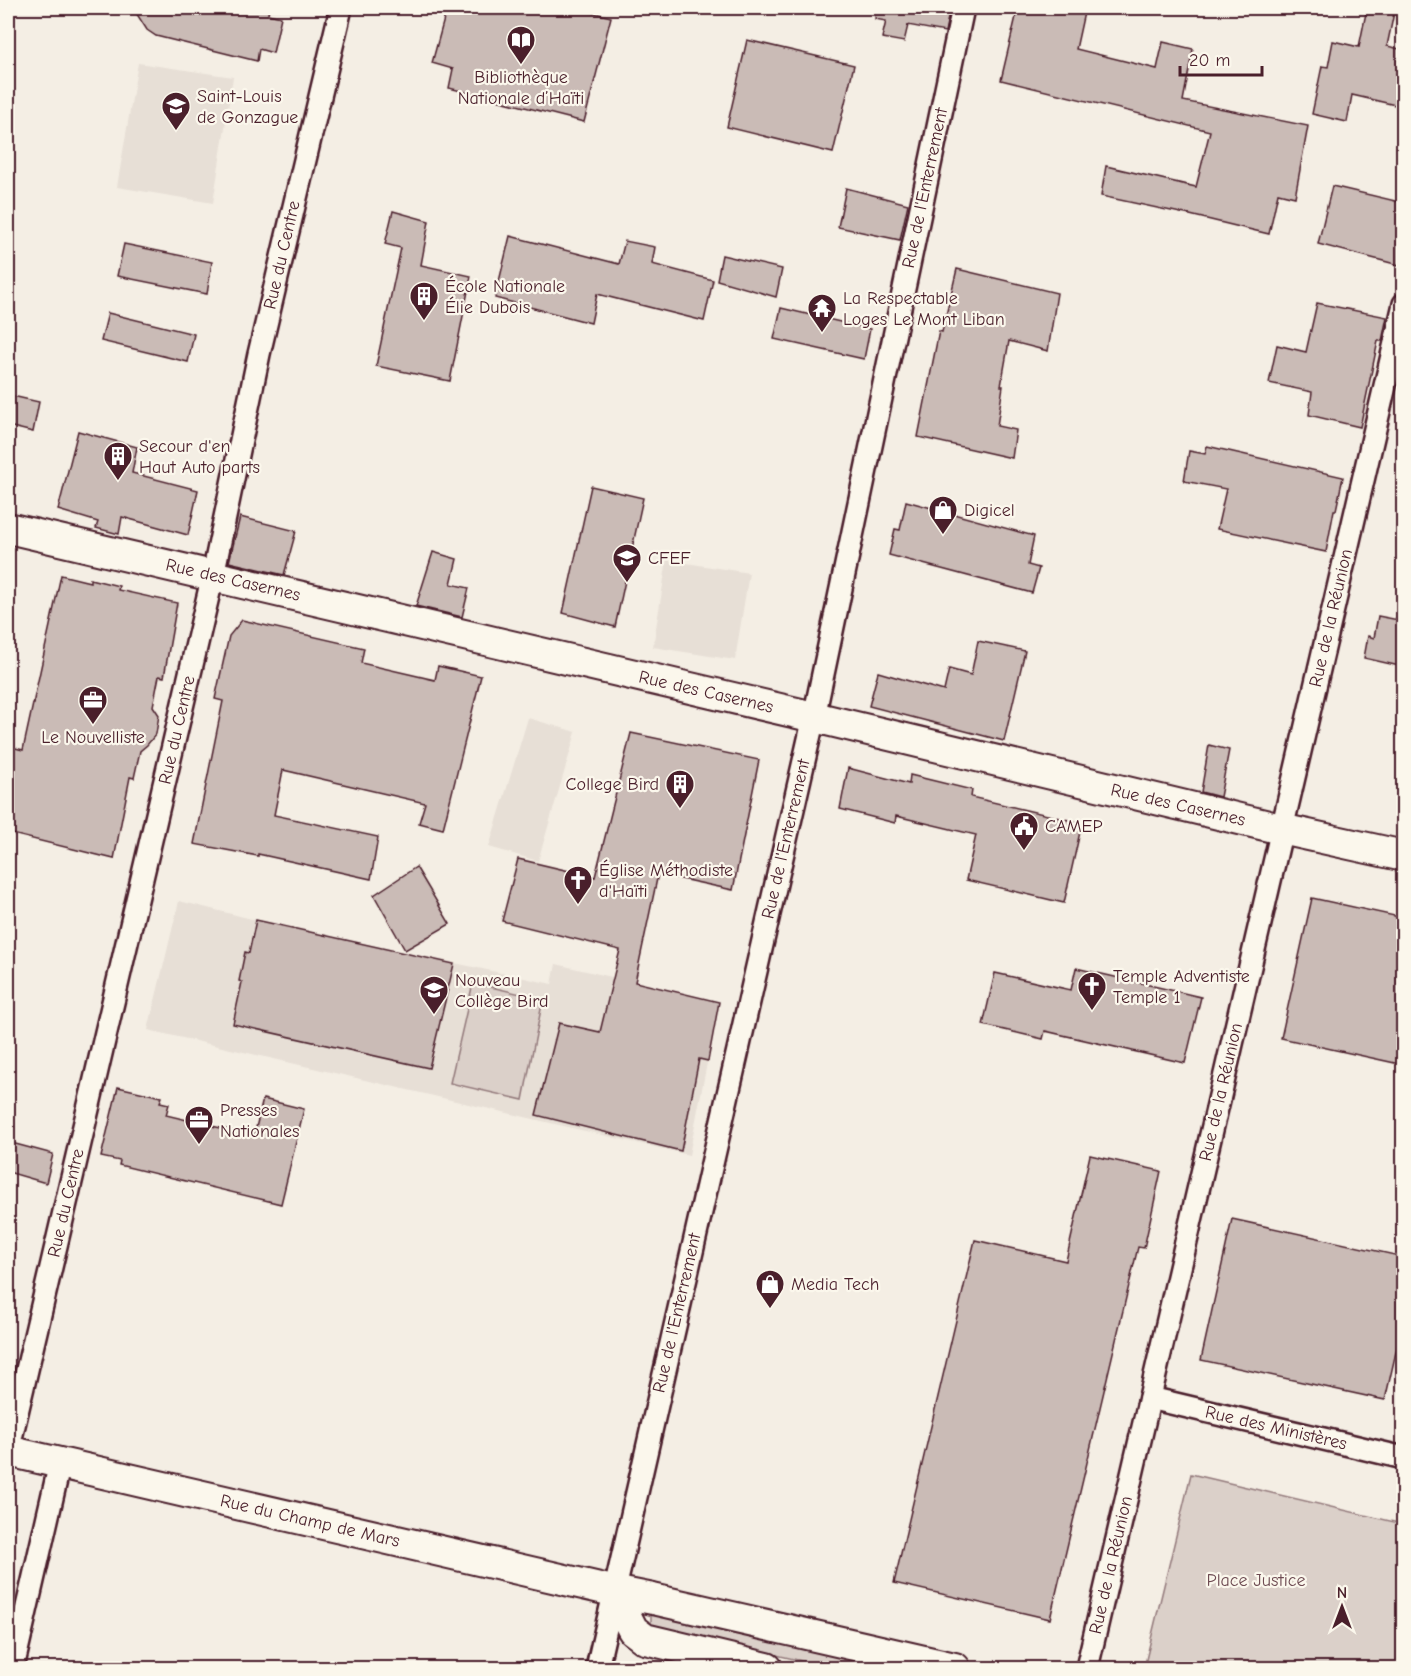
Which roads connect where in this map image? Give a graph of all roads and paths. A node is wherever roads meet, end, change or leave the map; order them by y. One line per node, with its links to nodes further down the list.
1 (341, 8): 5 (street, Rue du Centre)
2 (963, 8): 6 (street, Rue de l'Enterrement)
3 (1404, 304): 7 (street, Rue de la Réunion)
4 (8, 528): 5 (main road, Rue des Casernes)
5 (213, 575): 6 (main road, Rue des Casernes); 10 (street, Rue du Centre)
6 (814, 717): 7 (main road, Rue des Casernes); 13 (street, Rue de l'Enterrement)
7 (1281, 829): 8 (main road, Rue des Casernes); 9 (street, Rue de la Réunion)
8 (1404, 856)
9 (1150, 1398): 11 (street, Rue des Ministères); 18 (street, Rue de la Réunion)
10 (8, 1451): 12 (main road, Rue du Champ de Mars)
11 (1404, 1458)
12 (60, 1463): 13 (main road, Rue du Champ de Mars); 14 (street)
13 (613, 1591): 15 (street, Rue de l'Enterrement); 16 (main road); 17 (main road, Rue du Champ de Mars)
14 (13, 1668)
15 (597, 1668)
16 (766, 1668)
17 (955, 1668)
18 (1087, 1668)

